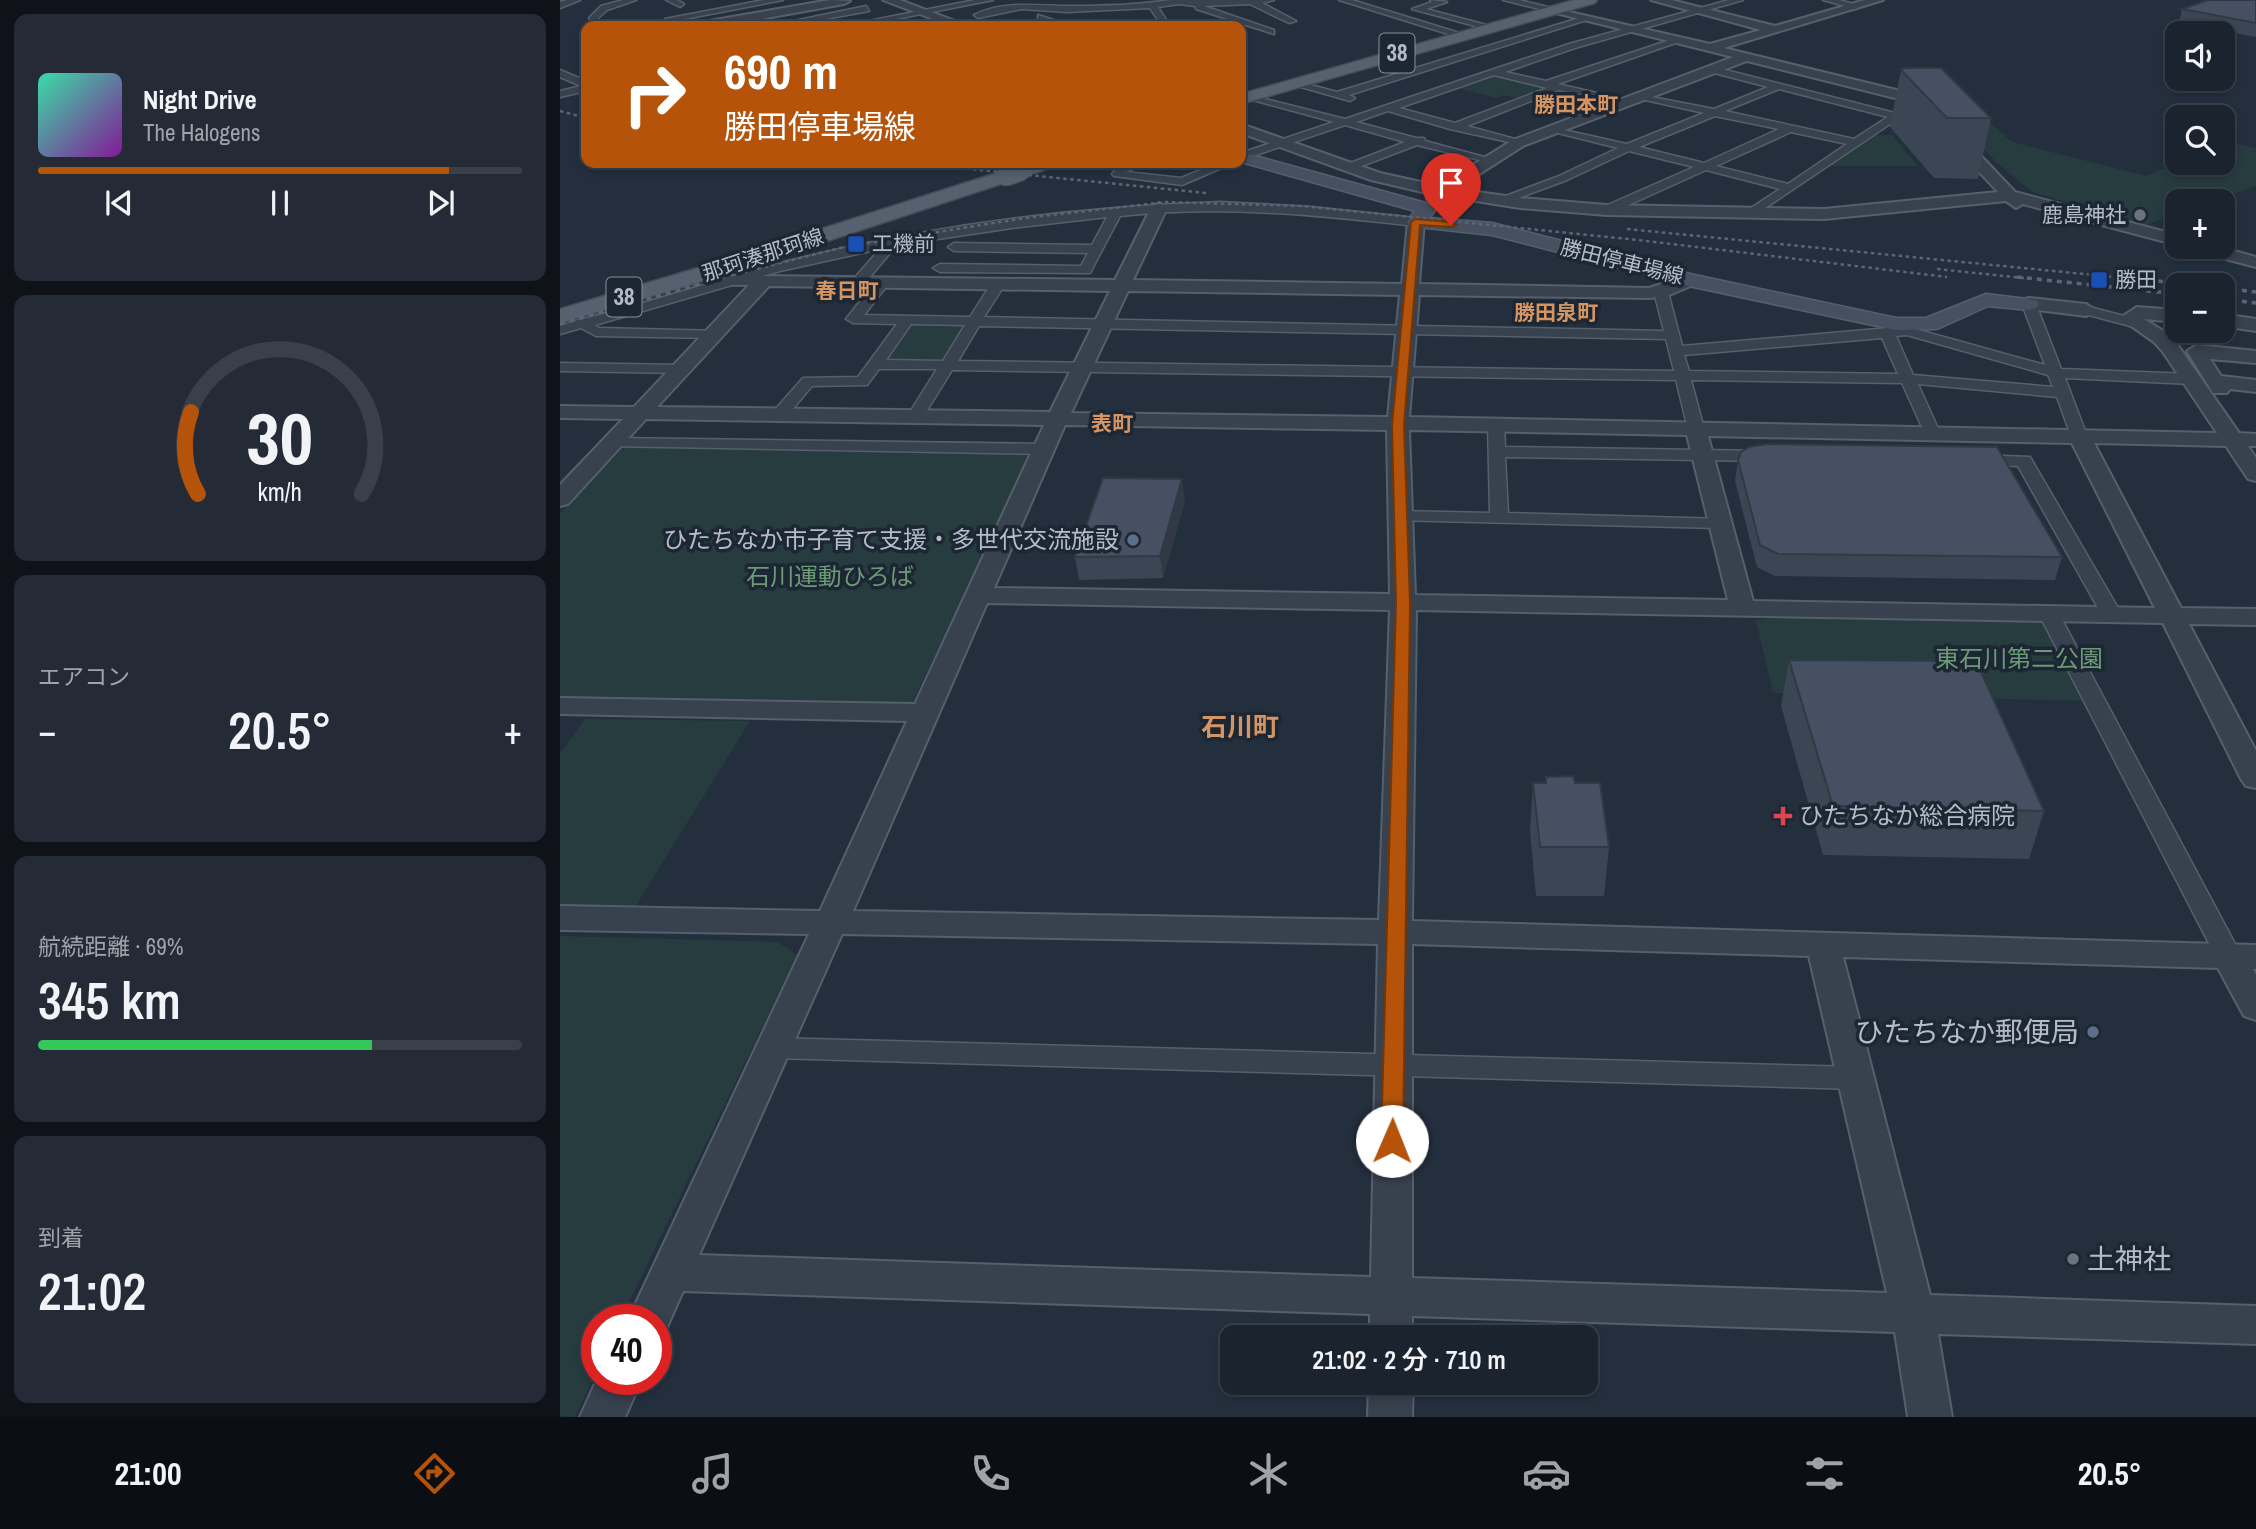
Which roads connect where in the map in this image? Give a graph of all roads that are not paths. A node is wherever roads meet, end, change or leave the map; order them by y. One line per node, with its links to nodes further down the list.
1 (576, 0): 24 (street)
2 (632, 0): 43 (street)
3 (779, 0): 41 (street)
4 (889, 0): 35 (street)
5 (935, 0): 26 (street)
6 (989, 0): 26 (street)
7 (1265, 0): 8 (street); 19 (street)
8 (1270, 0)
9 (1343, 0): 32 (street)
10 (1418, 0): 22 (street)
11 (1434, 0): 55 (street)
12 (1507, 0): 33 (street)
13 (1590, 0): 33 (main road, 38)
14 (1657, 0): 34 (street)
15 (1739, 0): 34 (street)
16 (1827, 0): 28 (street)
17 (1877, 0): 28 (street)
18 (842, 1): 30 (street); 45 (street)
19 (1250, 1): 21 (street); 53 (street)
20 (692, 2): 29 (street)
21 (1182, 2): 27 (street); 52 (street)
22 (1406, 2)
23 (1112, 4): 27 (street); 31 (street); 38 (street)
24 (560, 5)
25 (1394, 5): 32 (street)
26 (953, 6): 35 (street); 36 (street)
27 (1153, 6): 51 (street)
28 (1856, 6): 57 (street)
29 (665, 7): 41 (street)
30 (866, 9): 39 (street); 46 (street)
31 (1067, 9): 36 (street); 37 (street)
32 (1370, 9): 59 (street)
33 (1556, 10): 40 (street); 55 (main road, 38)
34 (1701, 10): 56 (street); 57 (street)
35 (922, 12): 39 (street); 48 (street)
36 (978, 15): 49 (street)
37 (1041, 17): 42 (street); 50 (street)
38 (1118, 17)
39 (890, 18): 47 (street)
40 (1589, 18): 56 (street); 64 (street)
41 (669, 19): 44 (street)
42 (1029, 19)
43 (595, 21)
44 (674, 21)
45 (731, 21)
46 (801, 21)
47 (874, 21)
48 (948, 21)
49 (995, 21)
50 (1053, 21)
51 (1165, 21)
52 (1238, 21)
53 (1292, 21)
54 (1246, 24): 58 (street)
55 (1490, 27): 59 (main road, 38)
56 (1632, 29): 60 (street); 66 (street)
57 (1775, 30): 61 (street)
58 (1271, 32)
59 (1461, 35): 62 (main road, 38)
60 (1679, 40): 61 (street); 70 (street)
61 (1711, 47): 63 (street)
62 (1406, 51): 64 (street); 68 (main road, 38)
63 (1748, 56): 65 (street); 78 (street)
64 (1447, 61): 66 (street); 74 (street)
65 (1710, 69): 71 (street); 75 (street)
66 (1494, 72): 70 (street); 80 (street)
67 (560, 73): 69 (street)
68 (1292, 83): 74 (street); 76 (main road, 38)
69 (581, 84)
70 (1553, 86): 79 (street); 84 (street)
71 (1779, 86): 81 (street); 82 (street)
72 (581, 88): 73 (street)
73 (560, 93)
74 (1337, 95): 80 (street)
75 (1640, 96): 79 (street); 81 (street)
76 (1246, 97)
77 (1246, 97): 83 (street)
78 (1920, 100): 82 (street); 104 (street)
79 (1623, 102): 85 (street)
80 (1386, 108): 83 (street); 84 (street)
81 (1714, 112): 86 (street); 92 (street)
82 (1896, 116): 90 (street)
83 (1346, 121): 88 (street); 91 (street)
84 (1456, 126): 88 (street); 89 (street)
85 (1554, 129): 89 (street); 92 (street)
86 (1789, 129): 90 (street); 96 (street)
87 (1246, 130): 91 (street)
88 (1417, 141): 95 (street); 100 (street)
89 (1518, 143): 95 (street)
90 (1856, 143): 101 (street)
91 (1281, 144): 93 (street); 100 (street)
92 (1629, 148): 96 (street); 103 (street)
93 (1246, 155)
94 (1246, 159): 109 (main road, 勝田停車場線)
95 (1488, 160): 102 (street)
96 (1704, 166): 101 (street); 106 (street)
97 (1030, 168): 120 (main road, 那珂湊那珂線 / 38)
98 (1125, 168): 99 (street)
99 (1215, 168)
100 (1347, 168): 102 (street)
101 (1788, 187): 108 (street)
102 (1441, 191): 103 (street); 109 (street)
103 (1501, 200): 106 (street)
104 (2013, 200): 108 (street); 112 (street)
105 (1158, 208): 107 (street); 109 (street); 128 (street)
106 (1607, 210): 108 (street)
107 (1116, 212): 110 (street); 116 (street)
108 (1752, 213)
109 (1421, 215): 122 (main road, 勝田停車場線); 129 (street)
110 (1044, 220): 111 (street); 115 (street)
111 (968, 230): 113 (street); 114 (street)
112 (2165, 237)
113 (893, 242): 121 (street); 124 (street)
114 (954, 247): 115 (street); 119 (street)
115 (1026, 248): 116 (street)
116 (1097, 249): 119 (street)
117 (2235, 256): 118 (street)
118 (2256, 262)
119 (940, 268): 126 (street)
120 (688, 279): 121 (street); 133 (main road, 那珂湊那珂線 / 38)
121 (732, 280): 123 (street); 139 (street)
122 (1689, 280): 130 (street); 144 (main road, 勝田停車場線)
123 (764, 281): 124 (street); 145 (street)
124 (858, 282): 125 (street)
125 (882, 283): 126 (street); 136 (street)
126 (928, 283): 127 (street)
127 (998, 284): 128 (street); 137 (street)
128 (1121, 286): 129 (street); 140 (street)
129 (1410, 290): 130 (street); 143 (street)
130 (1661, 292): 146 (street)
131 (2029, 304): 132 (street); 144 (main road, 勝田停車場線); 157 (street)
132 (2086, 310): 135 (street)
133 (560, 316)
134 (2165, 317): 135 (street)
135 (2133, 318): 147 (street)
136 (907, 320): 137 (street); 151 (street)
137 (976, 322): 140 (street); 152 (street)
138 (2235, 322): 141 (street)
139 (583, 323): 142 (street); 145 (street)
140 (1102, 324): 143 (street); 153 (street)
141 (2256, 325)
142 (560, 330)
143 (1407, 330): 146 (street); 156 (street)
144 (1901, 330): 148 (street); 157 (street); 159 (street)
145 (715, 334): 155 (street)
146 (1672, 335): 148 (street)
147 (2170, 348): 149 (street); 160 (street)
148 (1677, 351): 158 (street)
149 (2215, 353): 150 (street); 161 (street)
150 (2256, 357)
151 (875, 364): 152 (street); 166 (street)
152 (949, 365): 153 (street); 167 (street)
153 (1082, 366): 156 (street); 168 (street)
154 (560, 367): 155 (street)
155 (682, 369): 165 (street)
156 (1403, 372): 158 (street); 169 (street)
157 (2057, 373): 160 (street); 163 (street)
158 (1684, 376): 159 (street); 172 (street)
159 (1908, 379): 163 (street); 174 (street)
160 (2191, 379): 176 (street)
161 (2215, 382): 162 (street); 177 (street)
162 (2256, 386)
163 (2063, 393): 175 (street)
164 (560, 412): 165 (street)
165 (641, 414): 166 (street); 178 (street)
166 (779, 415): 167 (street)
167 (915, 417): 168 (street)
168 (1057, 419): 169 (street); 179 (street)
169 (1398, 425): 170 (street); 185 (street)
170 (1496, 425): 171 (street); 180 (street)
171 (1623, 428): 172 (street); 181 (street)
172 (1696, 429): 173 (street); 182 (street)
173 (1771, 430): 174 (street); 182 (street)
174 (1941, 433): 175 (street); 192 (street)
175 (2079, 436): 176 (street); 193 (street)
176 (2232, 438): 177 (street); 183 (street)
177 (2256, 440)
178 (613, 443): 179 (street); 184 (street)
179 (1045, 449): 188 (street)
180 (1496, 452): 181 (street); 186 (street)
181 (1628, 454): 182 (street)
182 (1703, 456): 187 (street)
183 (2256, 474)
184 (560, 499)
185 (1399, 516): 186 (street); 189 (street)
186 (1499, 517): 187 (street)
187 (1719, 523): 190 (street)
188 (978, 595): 189 (street); 196 (street)
189 (1403, 603): 190 (street); 200 (street)
190 (1742, 607): 191 (street)
191 (2049, 614): 192 (street); 202 (street)
192 (2112, 615): 193 (street)
193 (2172, 616): 194 (street); 197 (street)
194 (2256, 617)
195 (560, 706): 196 (street)
196 (926, 713): 199 (street)
197 (2256, 779)
198 (560, 918): 199 (street)
199 (831, 923): 200 (street); 204 (street)
200 (1395, 932): 201 (street); 205 (street)
201 (1824, 947): 202 (street); 206 (street)
202 (2243, 957): 203 (street)
203 (2256, 1007)
204 (774, 1048): 205 (street); 207 (street)
205 (1393, 1063): 206 (street); 210 (street)
206 (1855, 1077): 209 (street)
207 (671, 1272): 208 (street); 210 (street)
208 (656, 1304)
209 (1913, 1313): 210 (street); 211 (street); 216 (street)
210 (1391, 1317)
211 (2256, 1325)
212 (612, 1395): 214 (street)
213 (1391, 1395): 215 (street)
214 (602, 1417)
215 (1390, 1417)
216 (1930, 1417)

